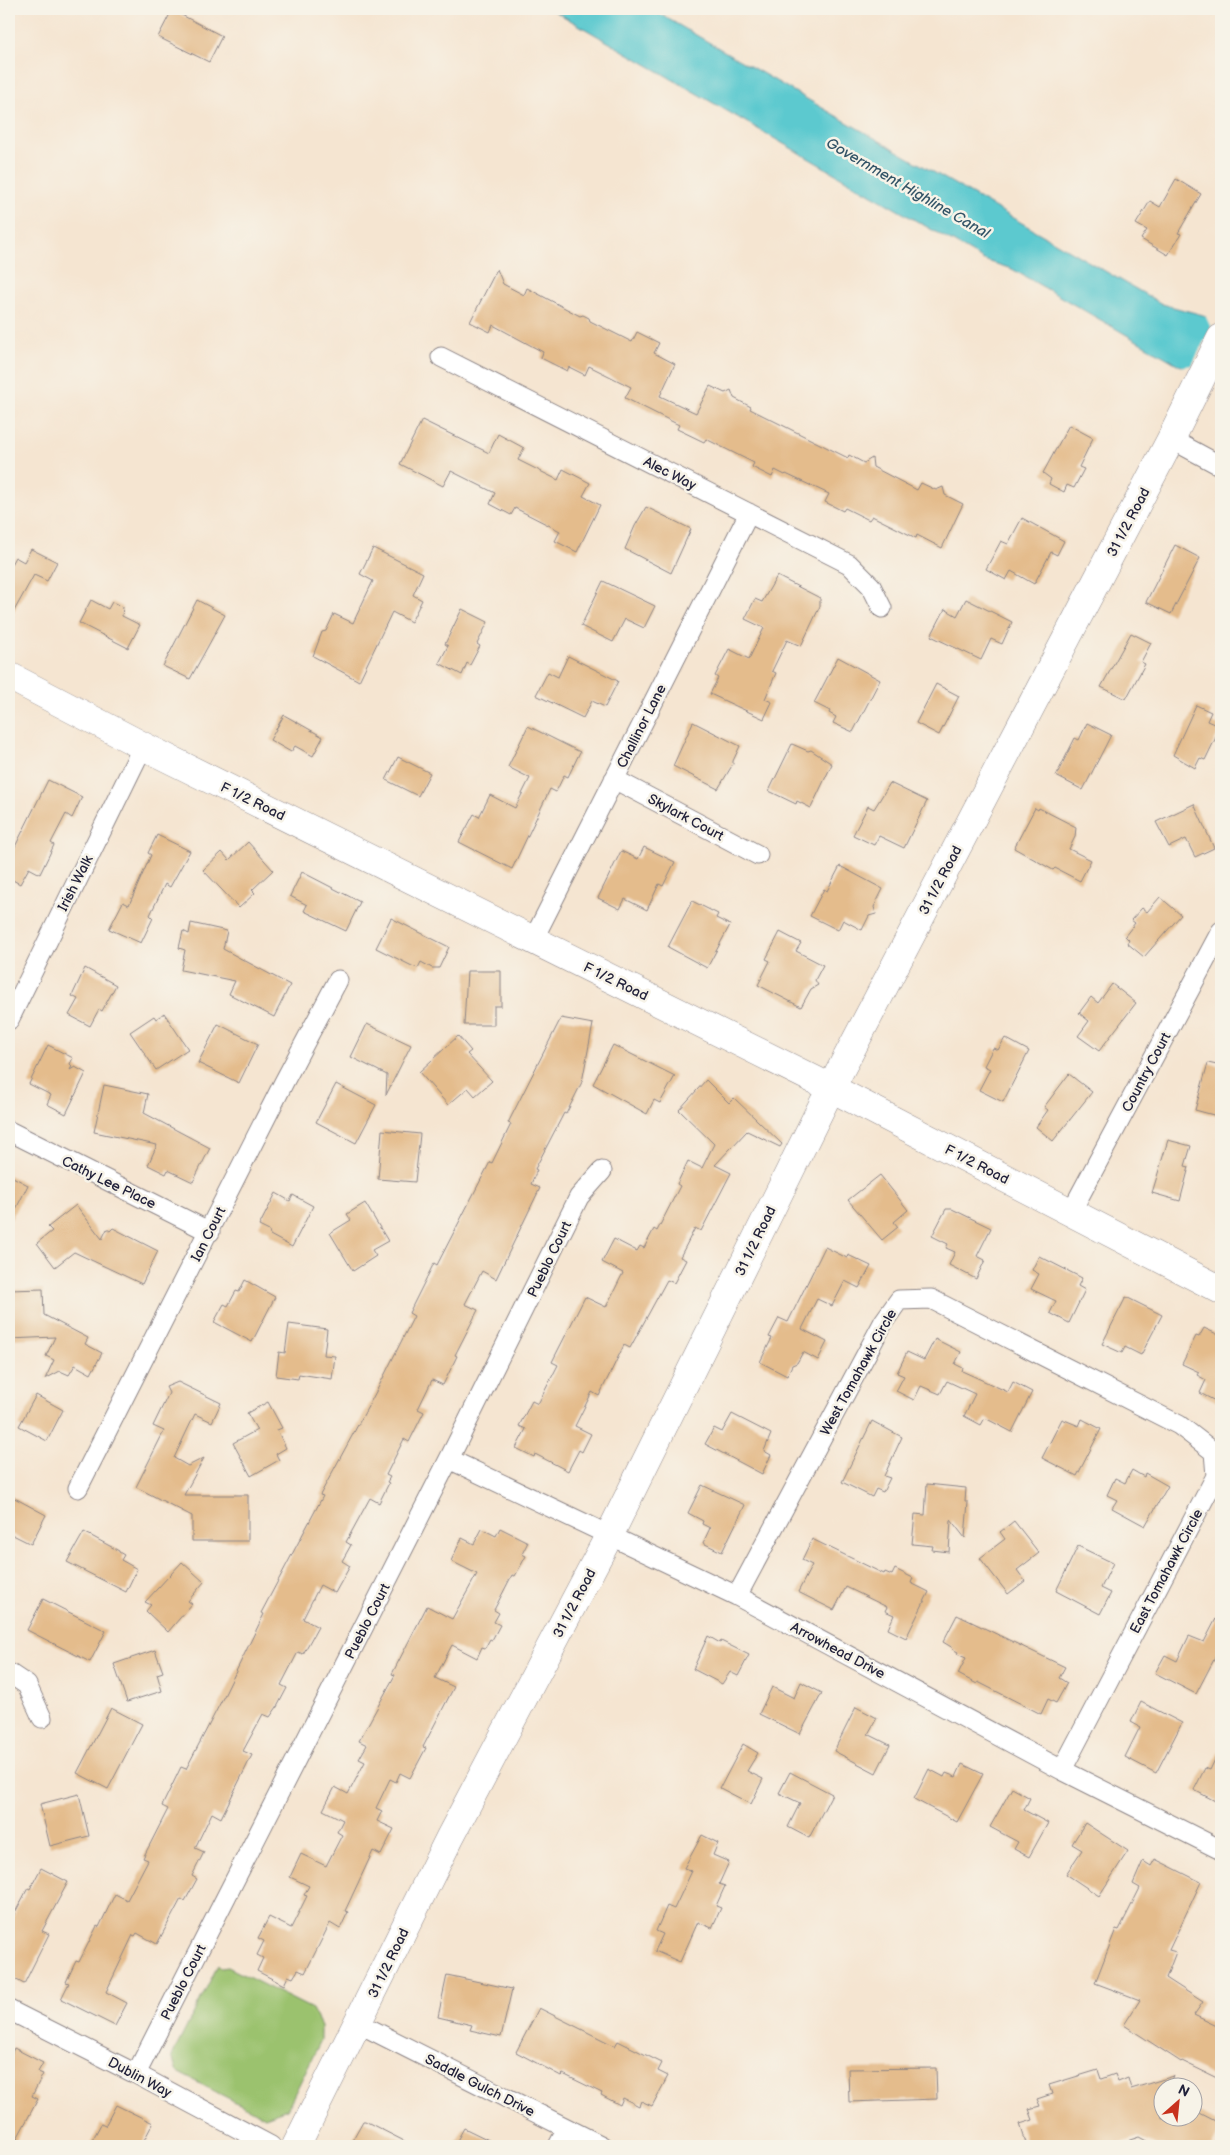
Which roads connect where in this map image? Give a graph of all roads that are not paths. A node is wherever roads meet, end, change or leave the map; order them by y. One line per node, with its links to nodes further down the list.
1 (1221, 338): 3 (street, 31 1/2 Road)
2 (441, 357): 5 (street, Alec Way)
3 (1171, 439): 4 (street); 15 (street, 31 1/2 Road)
4 (1221, 466)
5 (749, 513): 6 (street, Alec Way); 9 (street, Challinor Lane)
6 (882, 608)
7 (9, 676): 8 (street, F 1/2 Road)
8 (143, 746): 12 (street, F 1/2 Road); 14 (street, Irish Walk)
9 (614, 779): 10 (street, Skylark Court); 12 (street, Challinor Lane)
10 (758, 855)
11 (1221, 931): 18 (street, Country Court)
12 (533, 940): 15 (street, F 1/2 Road)
13 (338, 980): 19 (street, Ian Court)
14 (9, 1020)
15 (831, 1088): 18 (street, F 1/2 Road); 24 (street, 31 1/2 Road)
16 (9, 1131): 19 (street, Cathy Lee Place)
17 (602, 1171): 22 (street, Pueblo Court)
18 (1071, 1212): 20 (street, F 1/2 Road)
19 (210, 1232): 23 (street, Ian Court)
20 (1221, 1290)
21 (1054, 1361): 25 (street, West Tomahawk Circle); 28 (street, East Tomahawk Circle)
22 (449, 1459): 24 (street, Arrowhead Drive); 32 (street, Pueblo Court)
23 (78, 1488)
24 (609, 1536): 25 (street, Arrowhead Drive); 31 (street, 31 1/2 Road)
25 (737, 1596): 28 (street, Arrowhead Drive)
26 (9, 1673): 27 (street)
27 (42, 1718)
28 (1062, 1770): 29 (street, Arrowhead Drive)
29 (1221, 1850)
30 (9, 2010): 32 (street, Dublin Way)
31 (358, 2023): 33 (street, Saddle Gulch Drive); 35 (street, 31 1/2 Road)
32 (136, 2074): 34 (street, Dublin Way)
33 (567, 2129): 36 (street); 37 (street, Saddle Gulch Drive)
34 (271, 2146)
35 (296, 2146)
36 (558, 2146)
37 (602, 2146)

